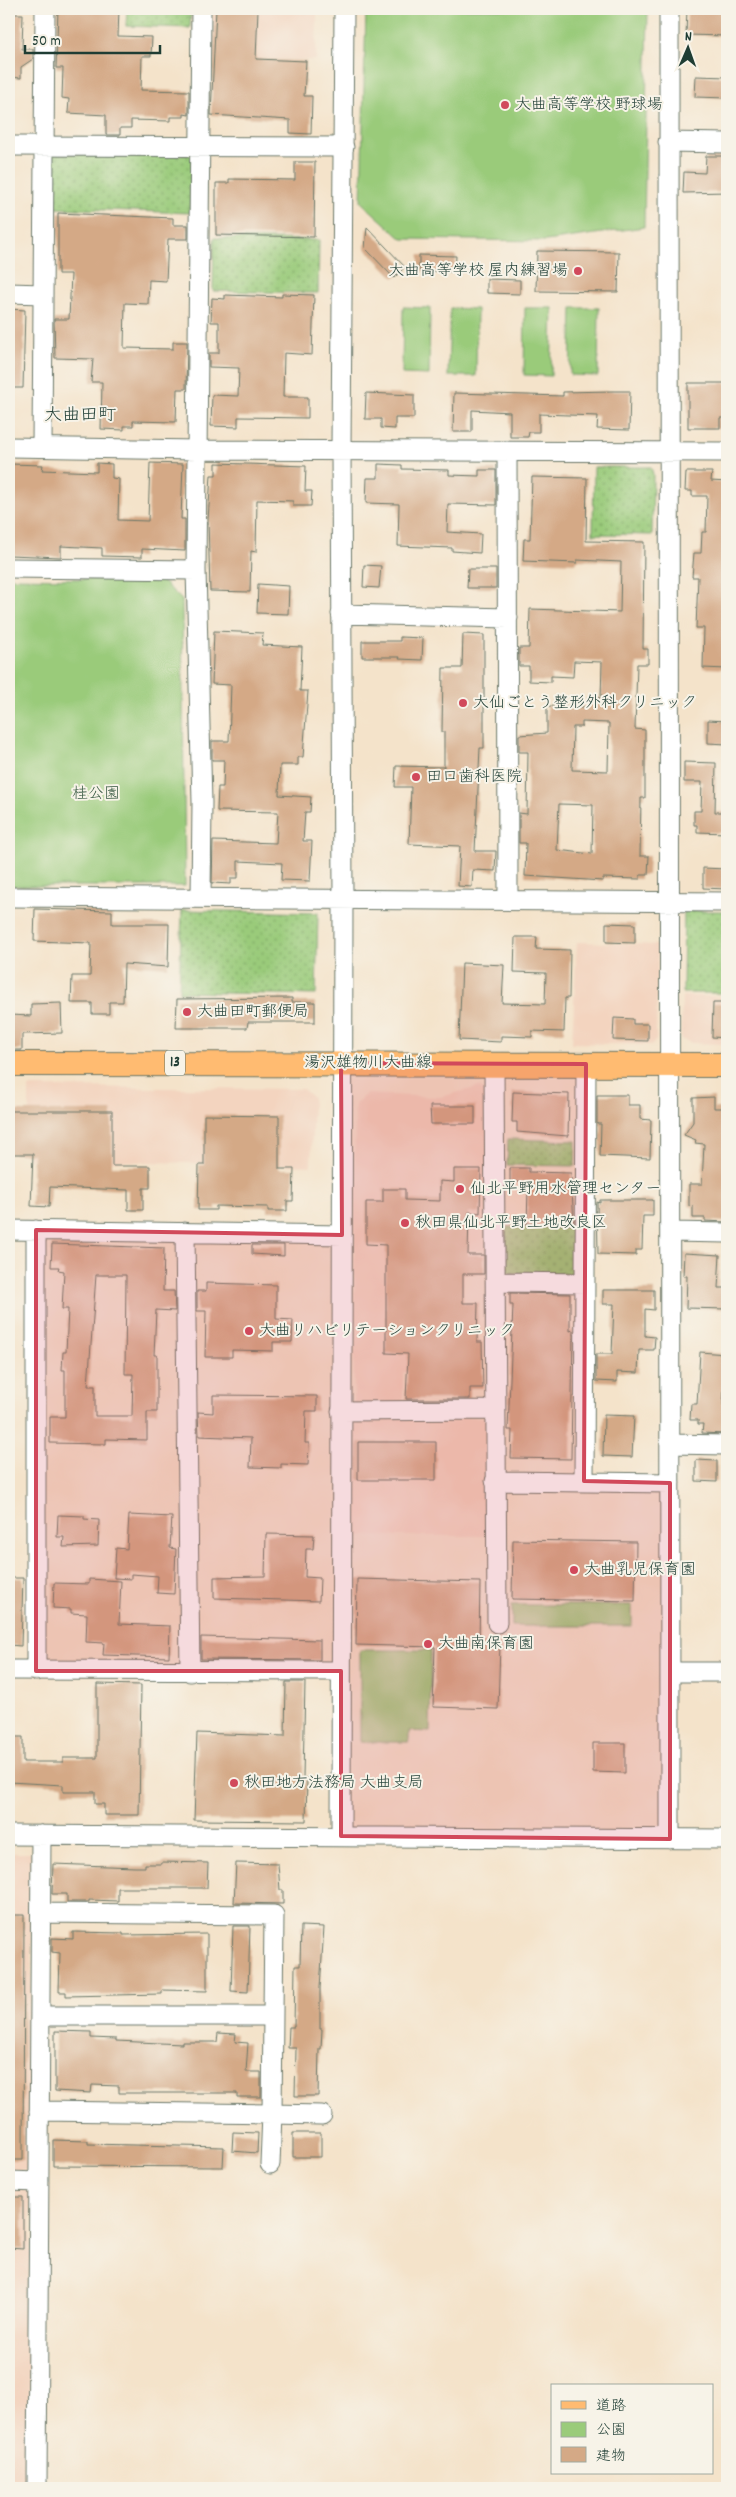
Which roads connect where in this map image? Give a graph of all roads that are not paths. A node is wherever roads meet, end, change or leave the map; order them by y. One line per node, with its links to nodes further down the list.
1 (45, 9): 9 (street)
2 (201, 9): 7 (street)
3 (344, 9): 10 (street)
4 (669, 9): 5 (street)
5 (668, 142): 6 (street); 18 (street)
6 (727, 143)
7 (200, 145): 9 (street); 10 (street); 16 (street)
8 (9, 146): 9 (street)
9 (45, 146): 12 (street)
10 (344, 147): 15 (street)
11 (9, 294): 12 (street)
12 (43, 294): 14 (street)
13 (9, 447): 14 (street)
14 (42, 447): 16 (street)
15 (341, 449): 16 (street); 17 (street); 22 (street)
16 (197, 450): 21 (street)
17 (507, 451): 18 (street); 23 (street)
18 (668, 452): 19 (street); 28 (street)
19 (727, 452)
20 (9, 568): 21 (street)
21 (196, 570): 25 (street)
22 (341, 614): 23 (street); 26 (street)
23 (508, 618): 27 (street)
24 (9, 897): 25 (street)
25 (201, 898): 26 (street)
26 (343, 898): 27 (street); 30 (street)
27 (508, 900): 28 (street)
28 (668, 901): 29 (street); 34 (street)
29 (727, 902)
30 (341, 1063): 31 (main road, 湯沢雄物川大曲線 / 13); 32 (main road, 湯沢雄物川大曲線 / 13); 41 (street)
31 (9, 1064)
32 (494, 1064): 33 (main road, 湯沢雄物川大曲線 / 13); 42 (street)
33 (586, 1064): 34 (main road, 湯沢雄物川大曲線 / 13); 43 (street)
34 (669, 1064): 35 (main road, 湯沢雄物川大曲線 / 13); 39 (street)
35 (727, 1065)
36 (9, 1230): 37 (street)
37 (36, 1230): 38 (street); 53 (street)
38 (185, 1232): 41 (street); 55 (street)
39 (670, 1232): 40 (street); 46 (street)
40 (727, 1233)
41 (342, 1235): 45 (street)
42 (496, 1282): 43 (street); 44 (street)
43 (586, 1283): 49 (street)
44 (494, 1410): 45 (street); 48 (street)
45 (341, 1411): 54 (street)
46 (670, 1444): 47 (street); 50 (street)
47 (727, 1444)
48 (495, 1481): 49 (street); 51 (street)
49 (584, 1481): 50 (street)
50 (670, 1483): 56 (street)
51 (497, 1623)
52 (9, 1670): 53 (street)
53 (36, 1670): 55 (street)
54 (341, 1671): 55 (street); 60 (street)
55 (190, 1672)
56 (670, 1672): 57 (street); 61 (street)
57 (727, 1672)
58 (9, 1834): 59 (street)
59 (41, 1835): 60 (street); 63 (street)
60 (341, 1836): 61 (street)
61 (670, 1839): 62 (street)
62 (727, 1839)
63 (41, 1913): 64 (street); 65 (street)
64 (41, 2016): 65 (street); 66 (street)
65 (273, 2016): 67 (street)
66 (39, 2111): 67 (street); 71 (street)
67 (272, 2114): 68 (street); 69 (street)
68 (322, 2115)
69 (270, 2164)
70 (9, 2181): 71 (street)
71 (39, 2182): 72 (street)
72 (37, 2488)

